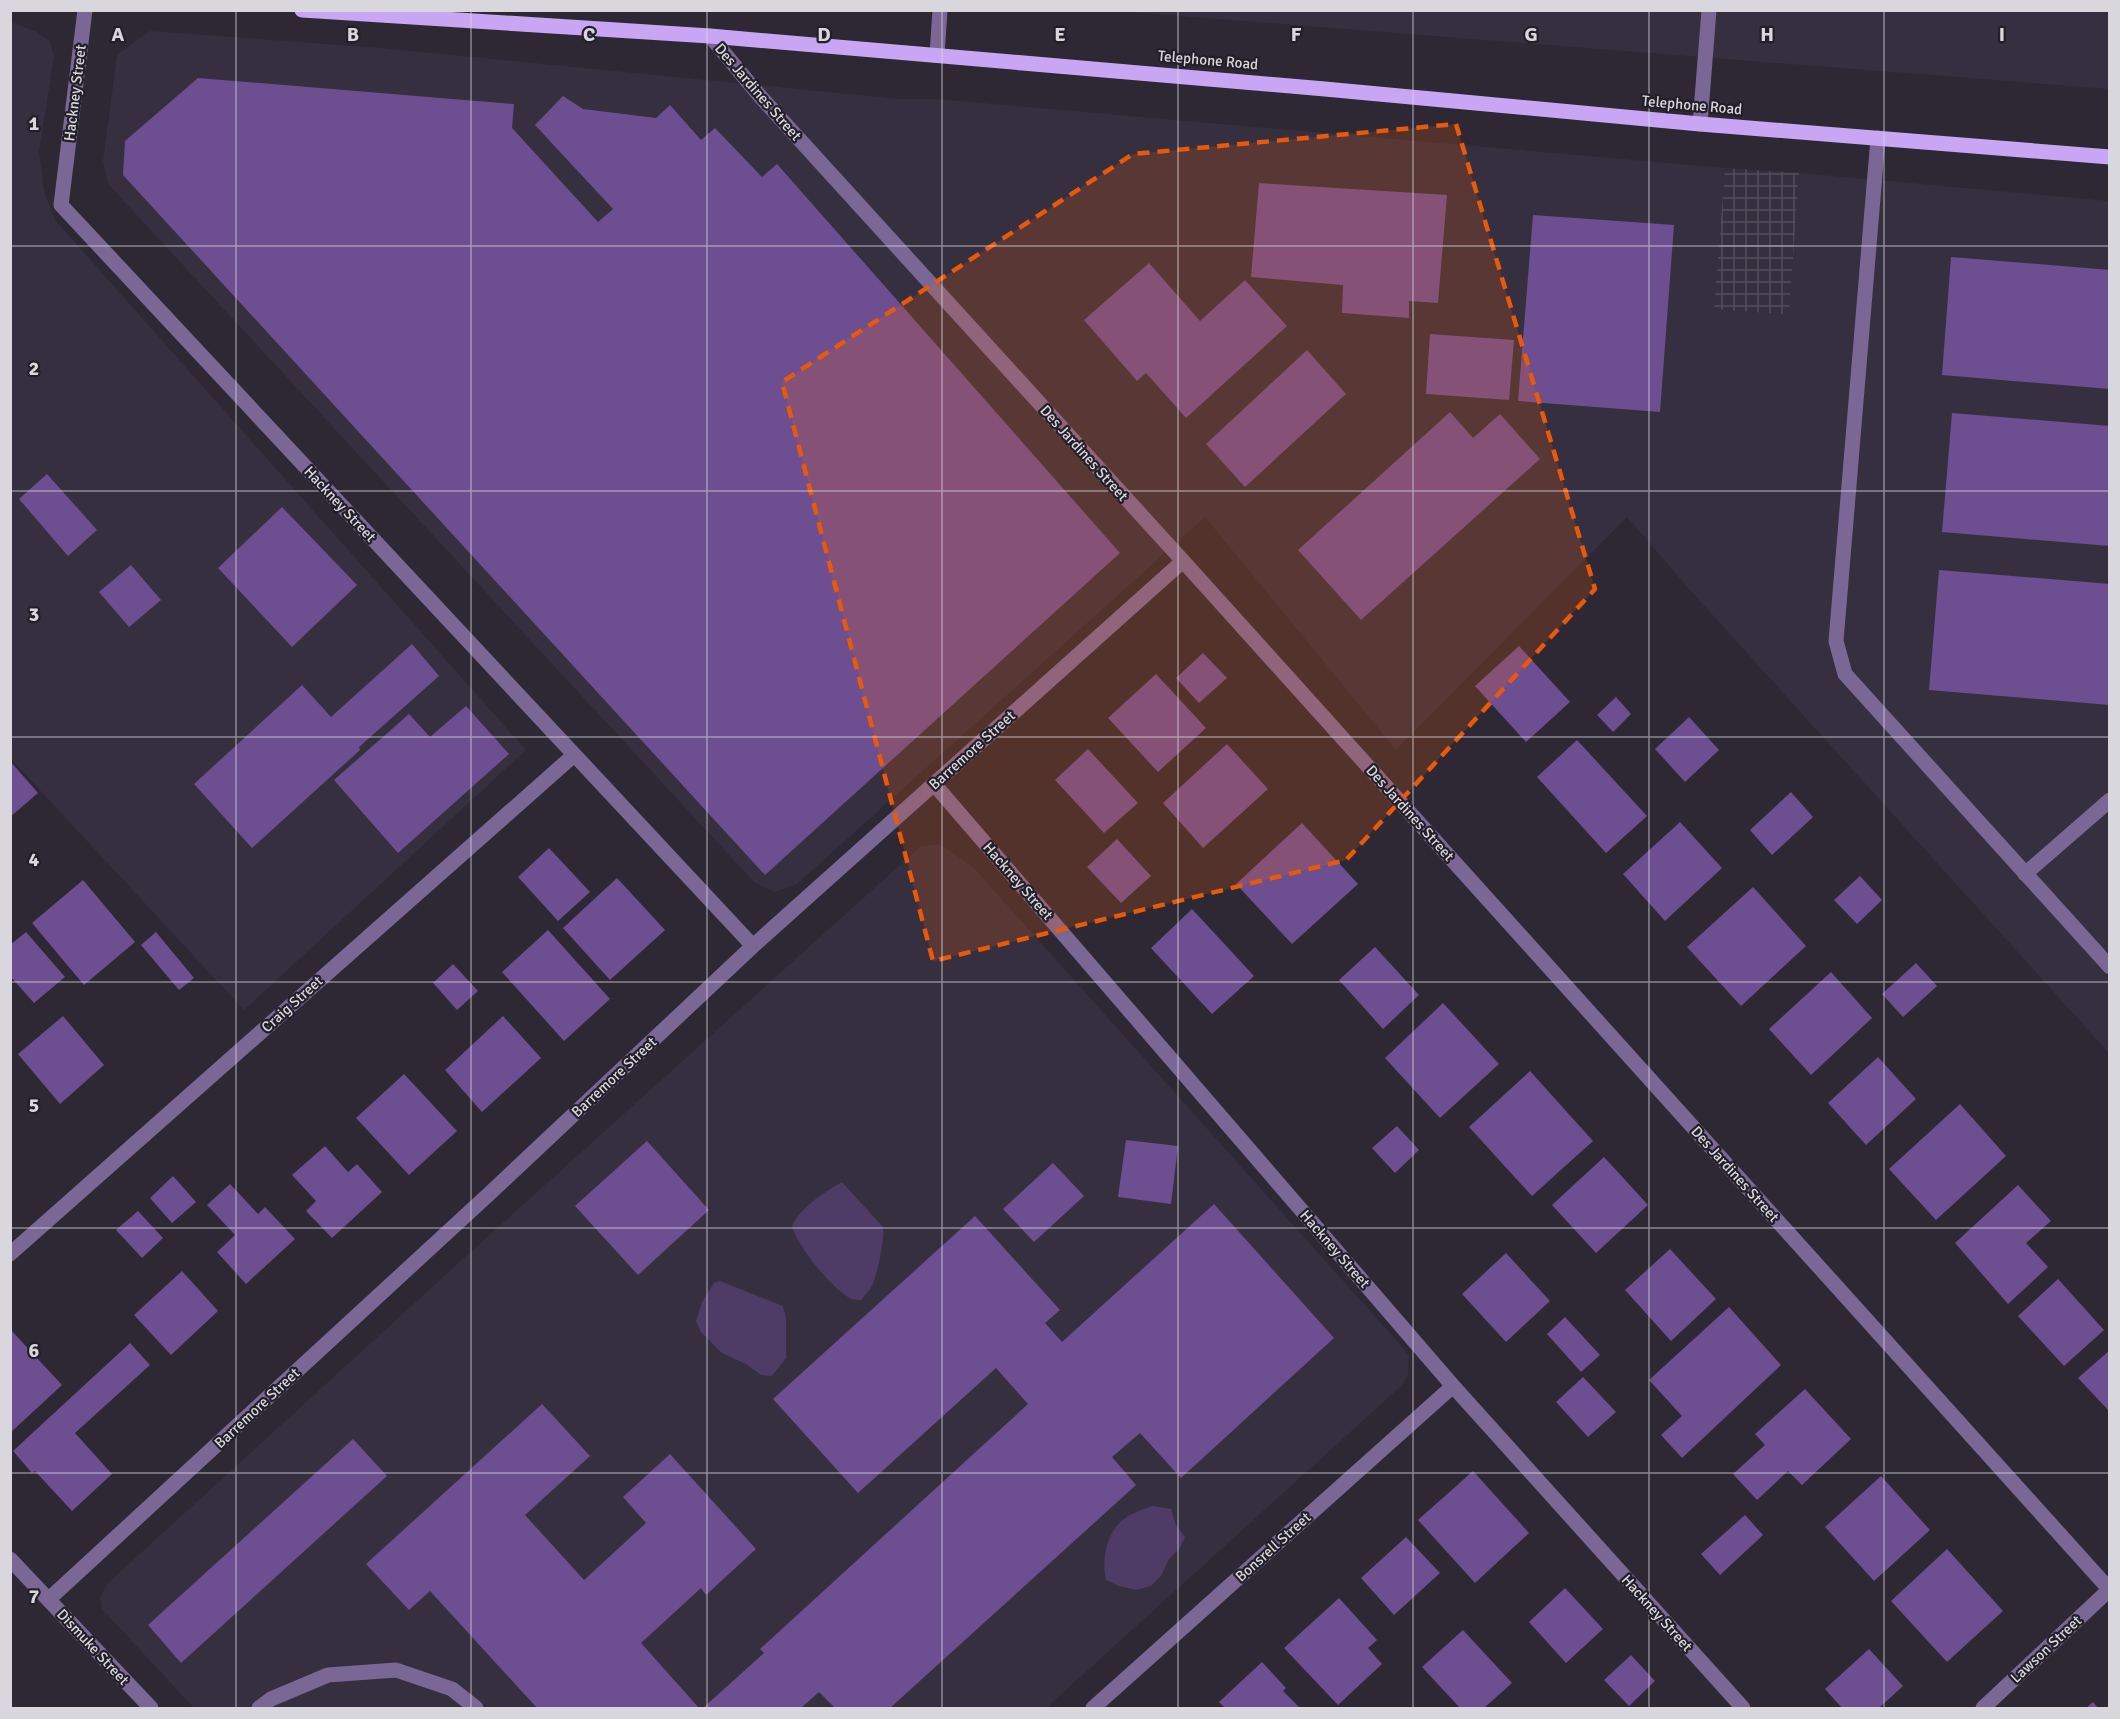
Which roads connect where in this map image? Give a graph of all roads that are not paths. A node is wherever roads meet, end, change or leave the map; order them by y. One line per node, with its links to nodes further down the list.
1 (85, 10): 11 (street, Hackney Street)
2 (302, 10): 5 (main road, Telephone Road)
3 (940, 10): 6 (street)
4 (1709, 10): 7 (street)
5 (710, 36): 6 (main road, Telephone Road); 10 (street, Des Jardines Street)
6 (937, 55): 7 (main road, Telephone Road)
7 (1700, 124): 8 (main road, Telephone Road)
8 (1878, 138): 9 (main road, Telephone Road); 14 (street)
9 (2109, 157)
10 (1183, 561): 12 (street, Barremore Street); 20 (street, Des Jardines Street)
11 (574, 755): 15 (street, Hackney Street); 17 (street, Craig Street)
12 (934, 784): 15 (street, Barremore Street); 18 (street, Hackney Street)
13 (2109, 800): 14 (street)
14 (2025, 874): 16 (street)
15 (753, 946): 21 (street, Barremore Street)
16 (2109, 967)
17 (10, 1254)
18 (1453, 1386): 25 (street, Bonsrell Street); 26 (street, Hackney Street)
19 (10, 1558): 21 (street, Dismuke Street)
20 (2109, 1590): 27 (street, Lawson Street)
21 (49, 1599): 22 (street, Dismuke Street)
22 (151, 1708)
23 (259, 1708): 24 (street)
24 (476, 1708)
25 (1093, 1708)
26 (1743, 1708)
27 (1983, 1708)

